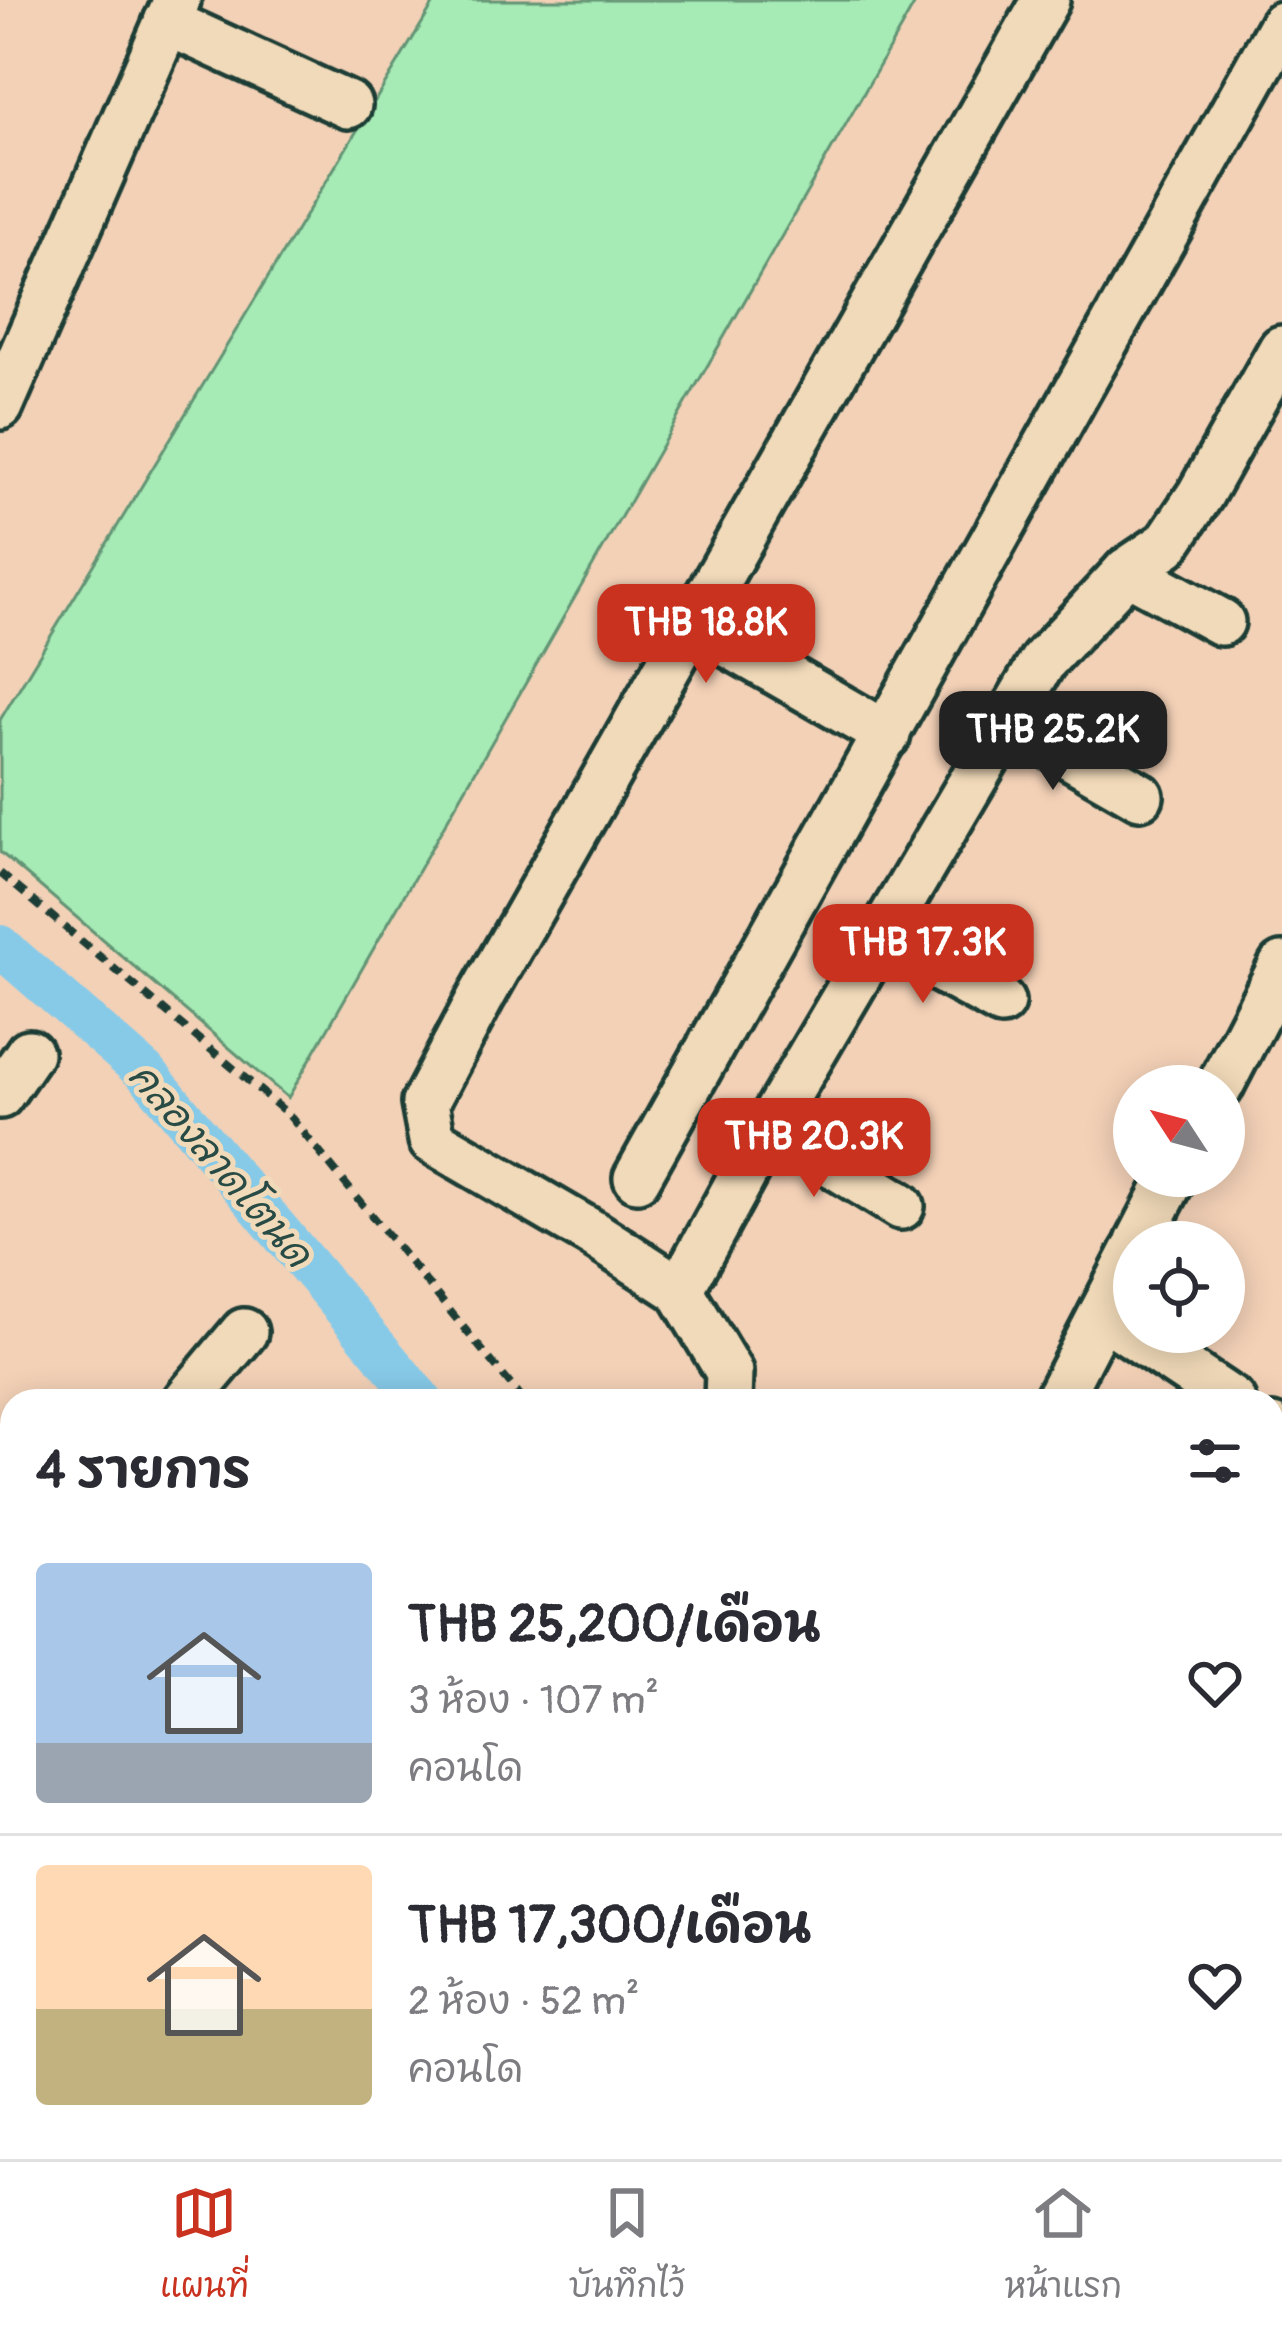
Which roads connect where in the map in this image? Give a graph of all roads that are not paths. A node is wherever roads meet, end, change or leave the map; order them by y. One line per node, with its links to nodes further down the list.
1 (1046, 0): 9 (street)
2 (172, 11): 4 (street); 6 (street)
3 (1282, 25): 11 (street)
4 (348, 105)
5 (1282, 349): 7 (street)
6 (0, 406)
7 (1127, 571): 8 (street); 10 (street)
8 (1221, 622)
9 (694, 624): 11 (street); 22 (street)
10 (1006, 719): 12 (street); 13 (street)
11 (887, 735): 20 (street)
12 (1139, 796)
13 (884, 938): 15 (street); 19 (street)
14 (1282, 966): 17 (street)
15 (1001, 1002)
16 (29, 1053): 18 (street)
17 (1231, 1065)
18 (0, 1095)
19 (770, 1125): 21 (street); 22 (street)
20 (637, 1178)
21 (901, 1206)
22 (680, 1290): 27 (street)
23 (1113, 1293): 24 (street)
24 (1102, 1314): 28 (street); 29 (street)
25 (244, 1332): 26 (street)
26 (196, 1389)
27 (729, 1389)
28 (1064, 1389)
29 (1214, 1389)

